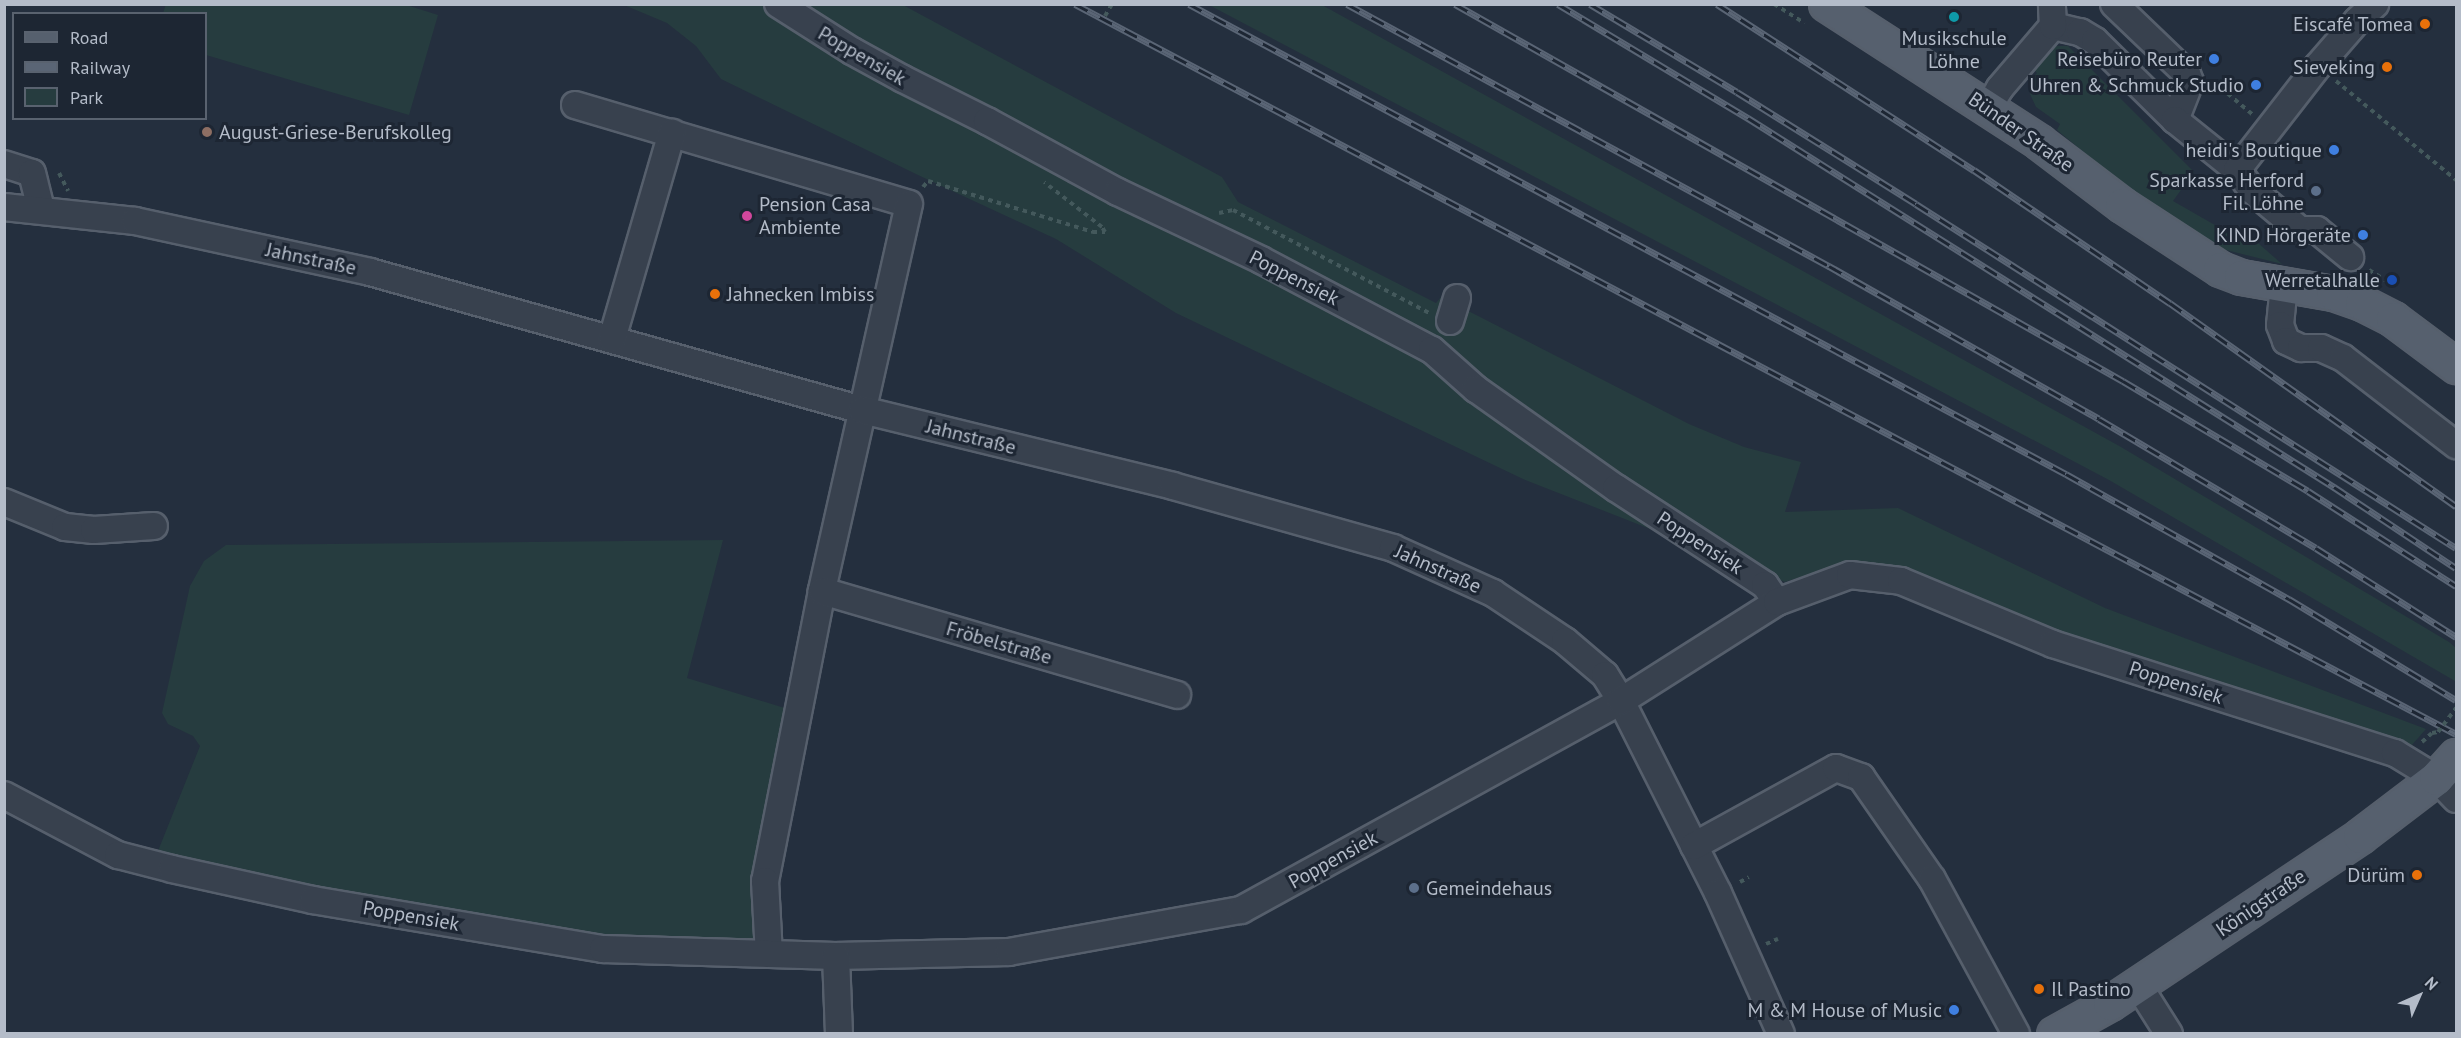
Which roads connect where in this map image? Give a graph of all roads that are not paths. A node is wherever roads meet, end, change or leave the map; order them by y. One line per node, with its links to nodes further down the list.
1 (778, 4): 23 (street, Poppensiek)
2 (1826, 4): 7 (main road, Bünder Straße)
3 (2114, 4): 8 (street)
4 (2375, 4): 11 (street)
5 (2052, 15): 7 (street); 8 (street)
6 (575, 105): 9 (street)
7 (1988, 108): 15 (main road, Bünder Straße)
8 (2175, 120): 11 (street)
9 (672, 133): 16 (street); 18 (street)
10 (4, 164): 13 (street)
11 (2237, 170): 14 (street)
12 (4, 207): 13 (street, Jahnstraße)
13 (41, 210): 16 (street, Jahnstraße)
14 (2350, 257)
15 (2284, 285): 17 (main road, Bünder Straße); 19 (street)
16 (612, 339): 18 (street, Jahnstraße)
17 (2457, 366)
18 (862, 410): 22 (street); 25 (street, Jahnstraße)
19 (2457, 445)
20 (4, 502): 21 (street)
21 (154, 526)
22 (822, 591): 24 (street, Fröbelstraße); 29 (street)
23 (1778, 602): 25 (street, Poppensiek); 26 (street, Poppensiek)
24 (1177, 695)
25 (1621, 701): 28 (street, Jahnstraße); 30 (street, Poppensiek)
26 (2450, 778): 31 (main road, Königstraße)
27 (4, 795): 29 (street, Poppensiek)
28 (1694, 846): 33 (street, Jahnstraße); 34 (street)
29 (769, 954): 30 (street, Poppensiek)
30 (836, 956): 32 (street)
31 (2138, 985): 35 (main road, Königstraße); 36 (street)
32 (839, 1034)
33 (1781, 1034)
34 (2016, 1034)
35 (2054, 1034)
36 (2169, 1034)

